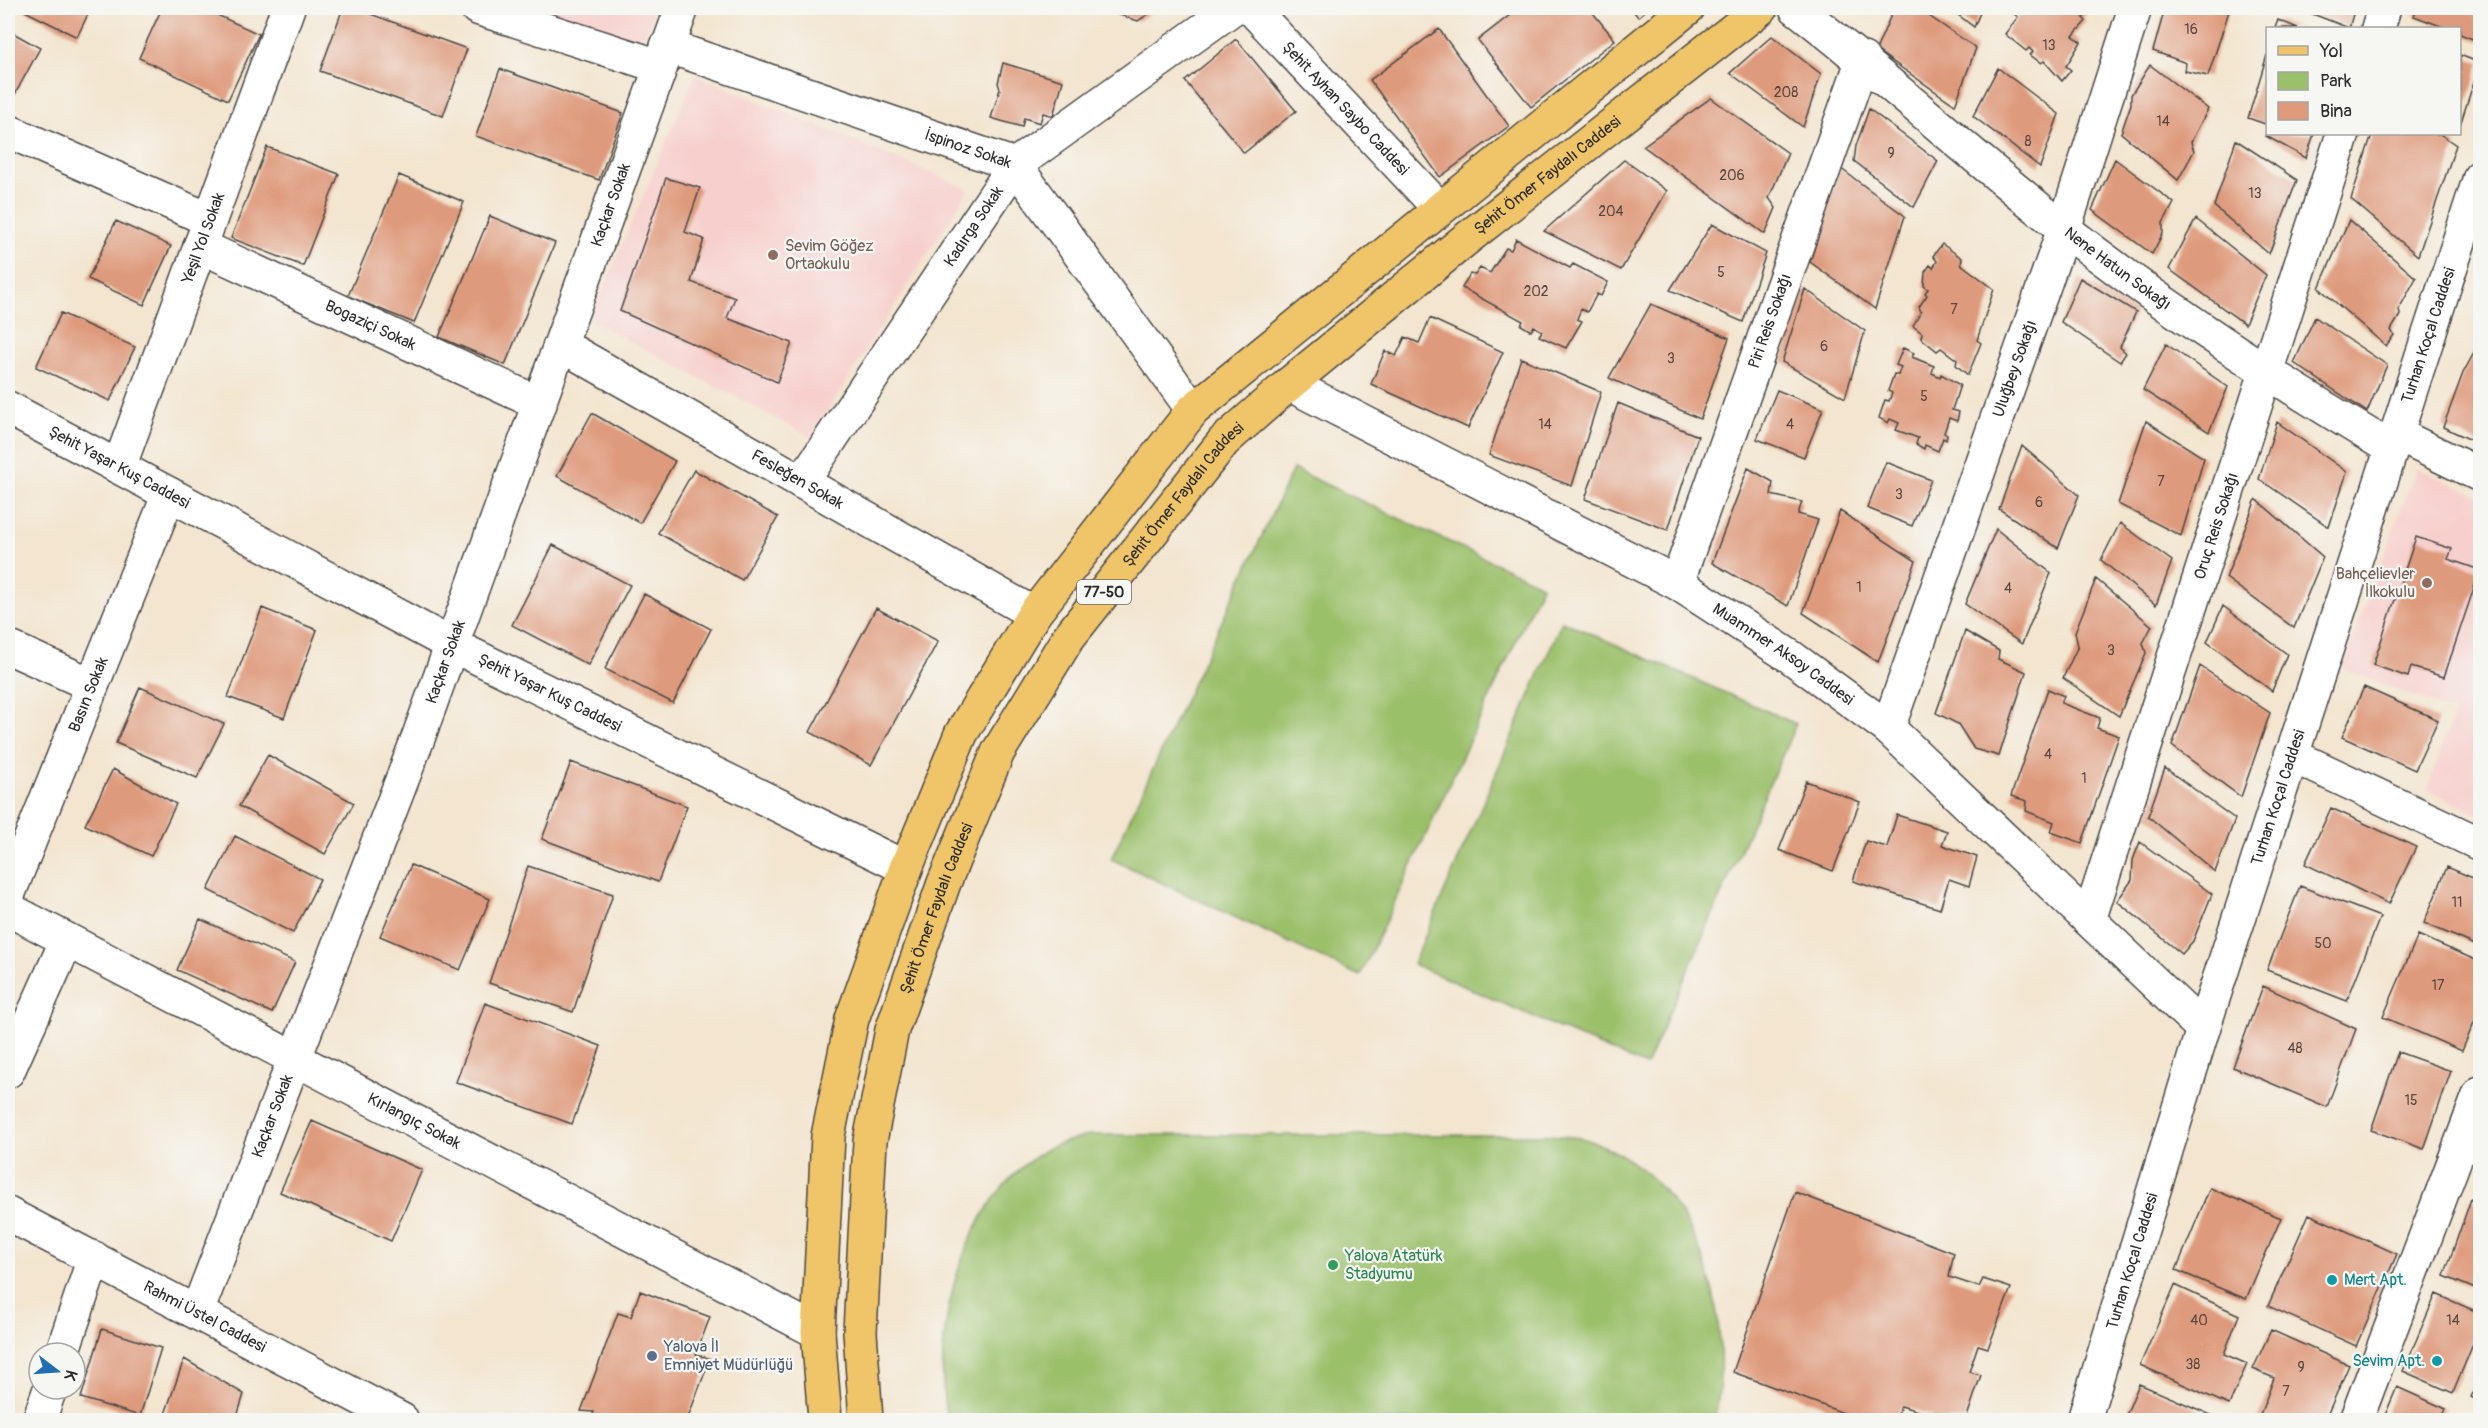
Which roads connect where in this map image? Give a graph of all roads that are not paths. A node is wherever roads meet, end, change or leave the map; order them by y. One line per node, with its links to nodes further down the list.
1 (288, 8): 20 (street, Yeşil Yol Sokak)
2 (477, 8): 12 (street, İspinoz Sokak)
3 (682, 8): 12 (street, Kaçkar Sokak)
4 (1233, 8): 16 (street, Kadırga Sokak)
5 (1251, 8): 18 (street, Şehit Ayhan Saybo Caddesi)
6 (1688, 8): 18 (main road, 77-50)
7 (1761, 8): 23 (main road, Şehit Ömer Faydalı Caddesi / 77-50)
8 (1796, 8): 13 (street, Nene Hatun Sokağı)
9 (2134, 8): 19 (street, Uluğbey Sokağı)
10 (2384, 8): 11 (street)
11 (2378, 27)
12 (663, 56): 16 (street, İspinoz Sokak); 21 (street, Kaçkar Sokak)
13 (1863, 59): 19 (street, Nene Hatun Sokağı); 32 (street, Piri Reis Sokağı)
14 (8, 131): 20 (street, Bogaziçi Sokak)
15 (2343, 135): 22 (street, Oruç Reis Sokağı)
16 (1015, 165): 26 (street, İspinoz Sokak); 30 (street, Kadırga Sokak)
17 (2481, 177): 27 (street, Turhan Koçal Caddesi)
18 (1439, 208): 26 (main road, 77-50)
19 (2064, 228): 22 (street, Nene Hatun Sokağı); 37 (street, Uluğbey Sokağı)
20 (205, 233): 24 (street, Bogaziçi Sokak); 28 (street, Yeşil Yol Sokak)
21 (561, 345): 24 (street, Kaçkar Sokak); 30 (street, Fesleğen Sokak)
22 (2265, 373): 27 (street, Nene Hatun Sokağı); 44 (street, Oruç Reis Sokağı)
23 (1289, 384): 32 (street, Muammer Aksoy Caddesi); 41 (main road, Şehit Ömer Faydalı Caddesi / 77-50)
24 (540, 404): 34 (street, Kaçkar Sokak)
25 (8, 408): 28 (street, Şehit Yaşar Kuş Caddesi)
26 (1193, 410): 33 (main road, 77-50)
27 (2394, 441): 29 (street, Nene Hatun Sokağı); 38 (street, Turhan Koçal Caddesi)
28 (119, 467): 31 (street, Şehit Yaşar Kuş Caddesi)
29 (2481, 475)
30 (802, 482): 33 (street, Fesleğen Sokak)
31 (169, 494): 34 (street, Şehit Yaşar Kuş Caddesi); 36 (street, Basın Sokak)
32 (1677, 583): 37 (street, Muammer Aksoy Caddesi)
33 (1034, 614): 40 (main road, 77-50)
34 (452, 645): 40 (street, Şehit Yaşar Kuş Caddesi); 47 (street, Kaçkar Sokak)
35 (8, 647): 36 (street)
36 (92, 685): 42 (street, Basın Sokak)
37 (1888, 728): 44 (street, Muammer Aksoy Caddesi)
38 (2292, 755): 39 (street); 46 (street, Turhan Koçal Caddesi)
39 (2481, 844)
40 (906, 867): 41 (main road); 53 (main road, 77-50)
41 (944, 883): 59 (main road, Şehit Ömer Faydalı Caddesi / 77-50)
42 (8, 895)
43 (8, 909): 45 (street, Kırlangıç Sokak)
44 (2089, 920): 46 (street, Muammer Aksoy Caddesi)
45 (67, 940): 47 (street, Kırlangıç Sokak); 48 (street)
46 (2203, 1029): 60 (street, Turhan Koçal Caddesi)
47 (295, 1059): 52 (street, Kaçkar Sokak); 53 (street, Kırlangıç Sokak)
48 (8, 1071)
49 (2481, 1093): 61 (street)
50 (8, 1215): 51 (street, Rahmi Üstel Caddesi)
51 (94, 1258): 52 (street, Rahmi Üstel Caddesi); 54 (street)
52 (197, 1312): 57 (street, Rahmi Üstel Caddesi)
53 (818, 1332): 58 (main road, 77-50)
54 (66, 1341)
55 (46, 1401): 56 (street)
56 (39, 1420)
57 (402, 1420)
58 (825, 1420)
59 (866, 1420)
60 (2084, 1420)
61 (2356, 1420)

